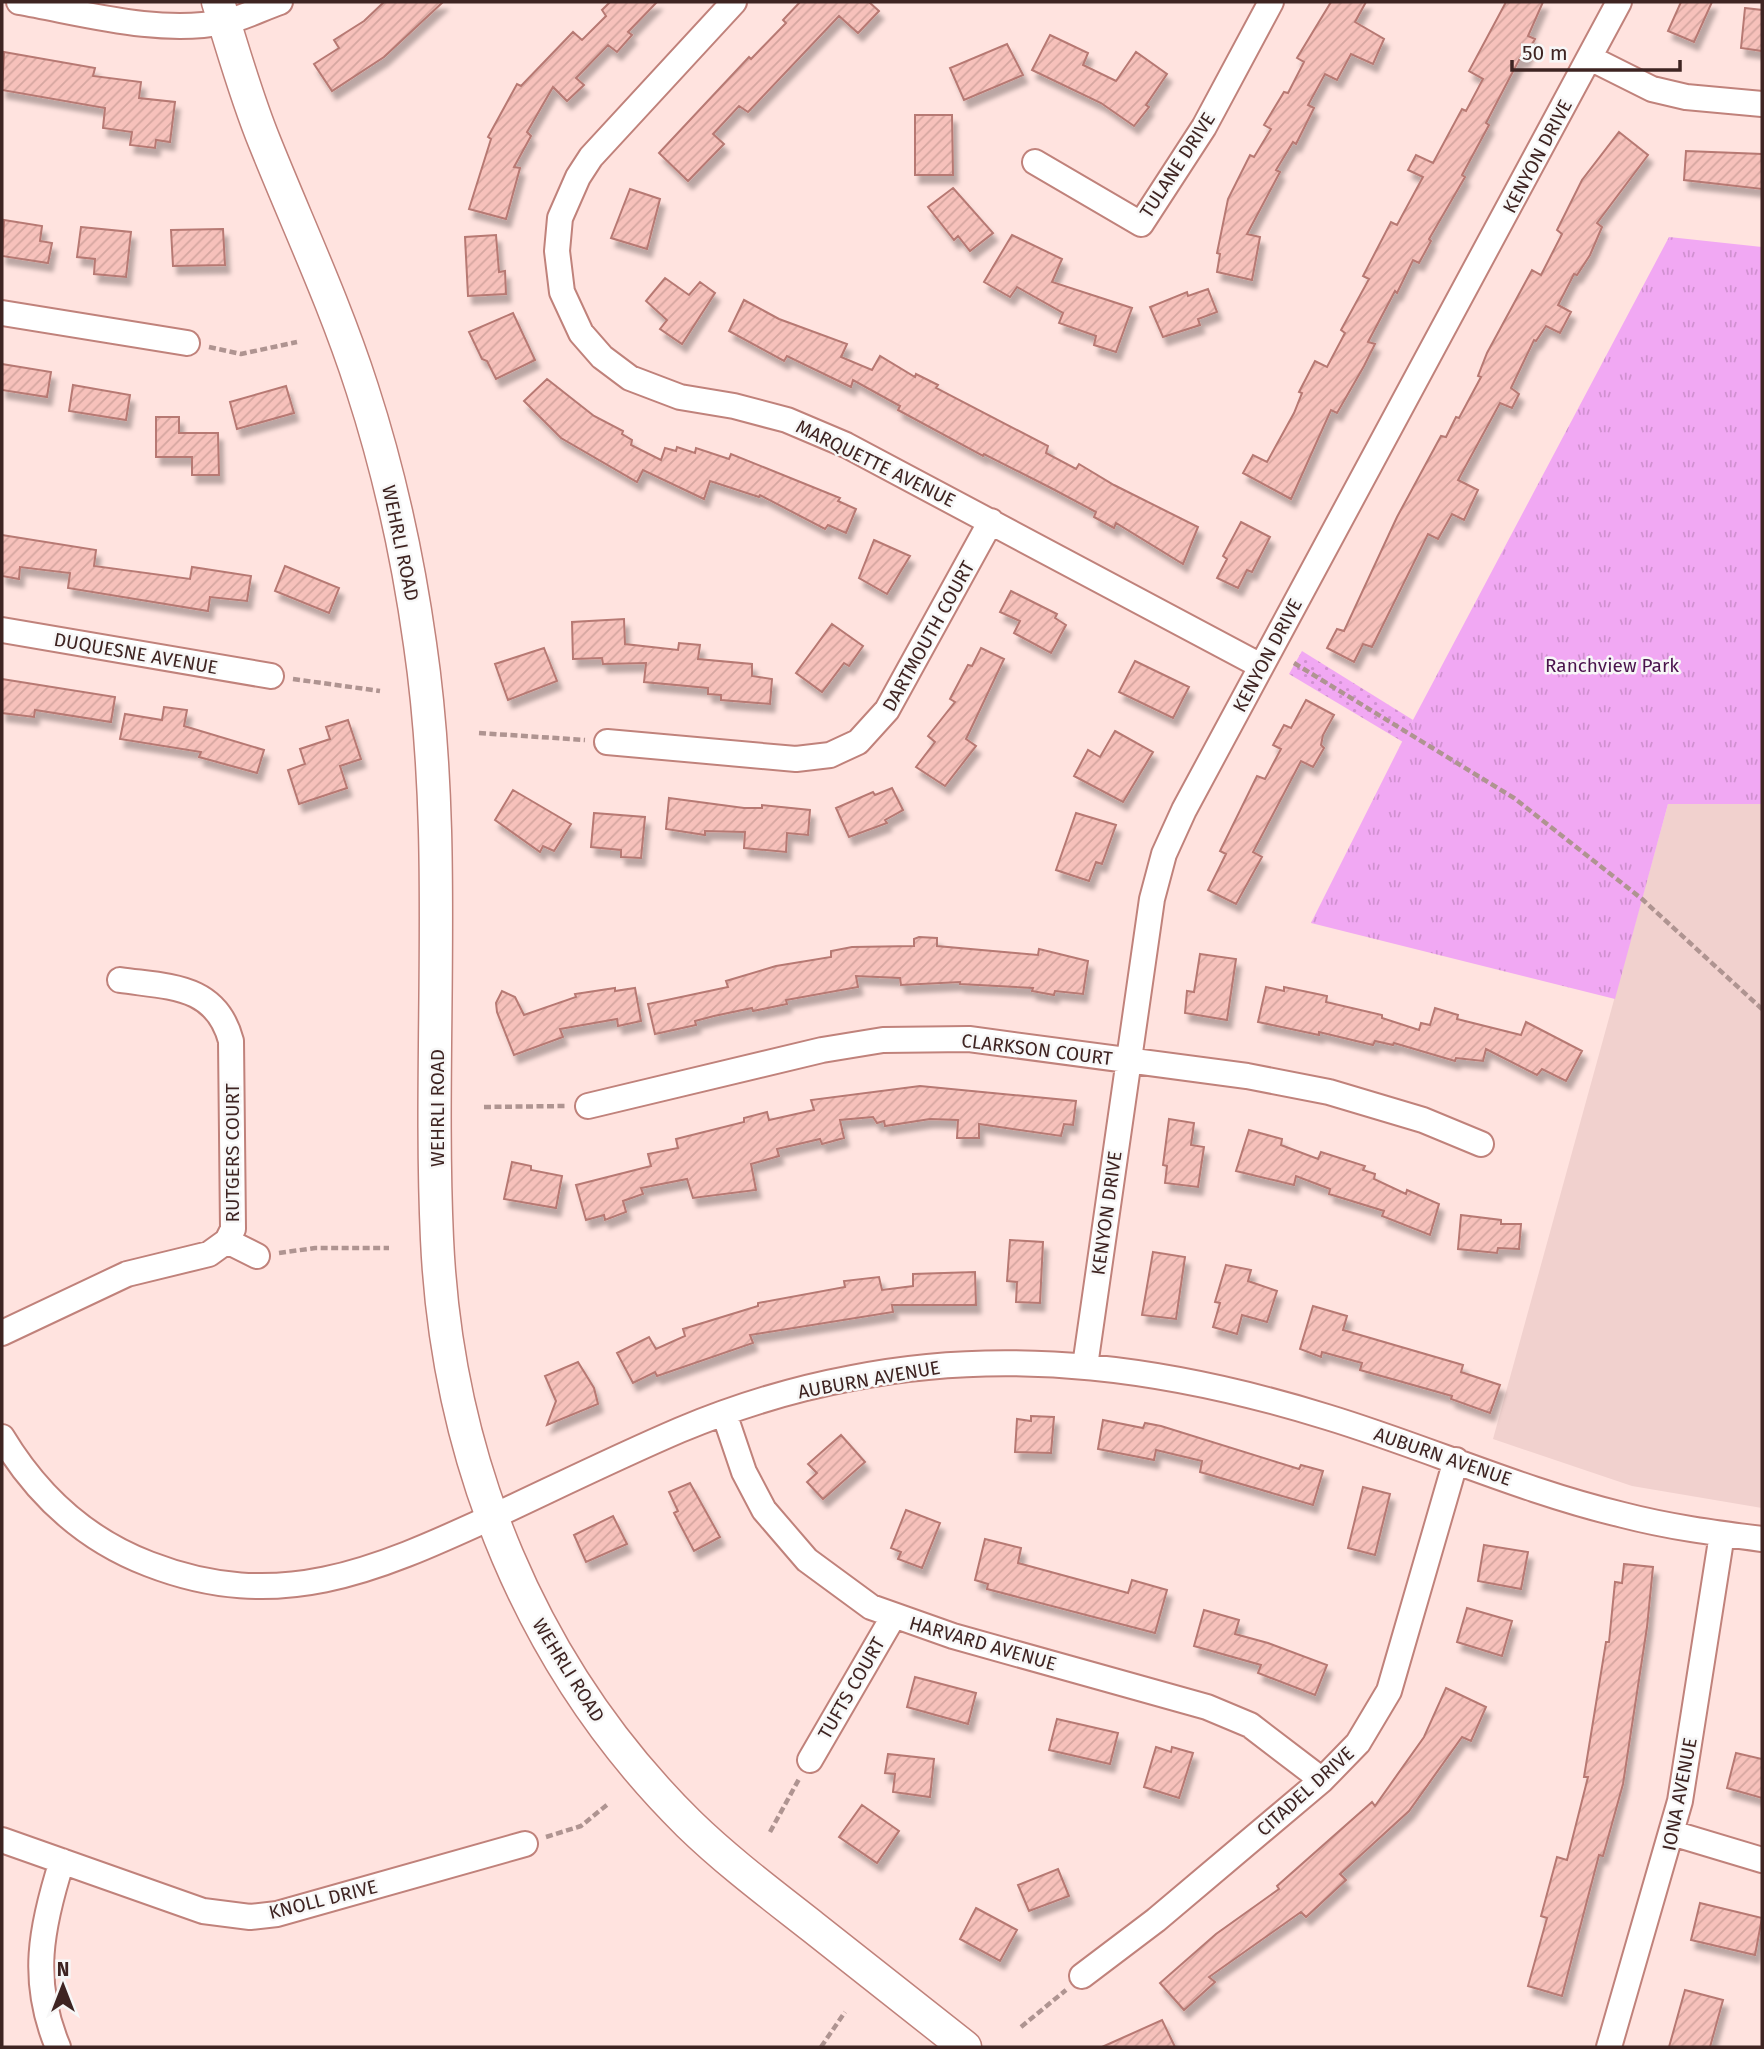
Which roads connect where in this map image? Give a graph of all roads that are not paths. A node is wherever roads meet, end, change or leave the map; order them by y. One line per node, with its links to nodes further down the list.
1 (19, 2): 6 (street)
2 (280, 2): 6 (street)
3 (734, 2): 12 (street, MARQUETTE AVENUE)
4 (1271, 2): 9 (street, TULANE DRIVE)
5 (1619, 2): 7 (street, KENYON DRIVE)
6 (221, 12): 28 (street, WEHRLI ROAD)
7 (1590, 58): 8 (street); 14 (street, KENYON DRIVE)
8 (1762, 104)
9 (1035, 162)
10 (2, 313): 11 (street)
11 (187, 343)
12 (991, 521): 14 (street, MARQUETTE AVENUE); 16 (street, DARTMOUTH COURT)
13 (2, 631): 15 (street, DUQUESNE AVENUE)
14 (1261, 666): 18 (street, KENYON DRIVE)
15 (271, 676)
16 (607, 742)
17 (120, 980): 21 (street, RUTGERS COURT)
18 (1128, 1060): 19 (street, CLARKSON COURT); 20 (street, CLARKSON COURT); 24 (street, KENYON DRIVE)
19 (588, 1106)
20 (1481, 1144)
21 (227, 1241): 22 (street); 23 (street, RUTGERS COURT)
22 (257, 1256)
23 (2, 1333)
24 (1085, 1366): 25 (street, AUBURN AVENUE); 27 (street, AUBURN AVENUE)
25 (723, 1413): 28 (street, AUBURN AVENUE); 31 (street, HARVARD AVENUE)
26 (2, 1437): 28 (street, AUBURN AVENUE)
27 (1456, 1460): 29 (street, AUBURN AVENUE); 33 (street, CITADEL DRIVE)
28 (492, 1517): 41 (street, WEHRLI ROAD)
29 (1722, 1534): 30 (street, AUBURN AVENUE); 34 (street, IONA AVENUE)
30 (1762, 1539)
31 (893, 1617): 32 (street, TUFTS COURT); 33 (street, HARVARD AVENUE)
32 (810, 1760)
33 (1322, 1780): 39 (street, CITADEL DRIVE)
34 (1672, 1833): 37 (street); 42 (street, IONA AVENUE)
35 (2, 1840): 38 (street, KNOLL DRIVE)
36 (525, 1844): 38 (street, KNOLL DRIVE)
37 (1762, 1860)
38 (62, 1861): 40 (street)
39 (1082, 1976)
40 (58, 2047)
41 (965, 2047)
42 (1609, 2047)

